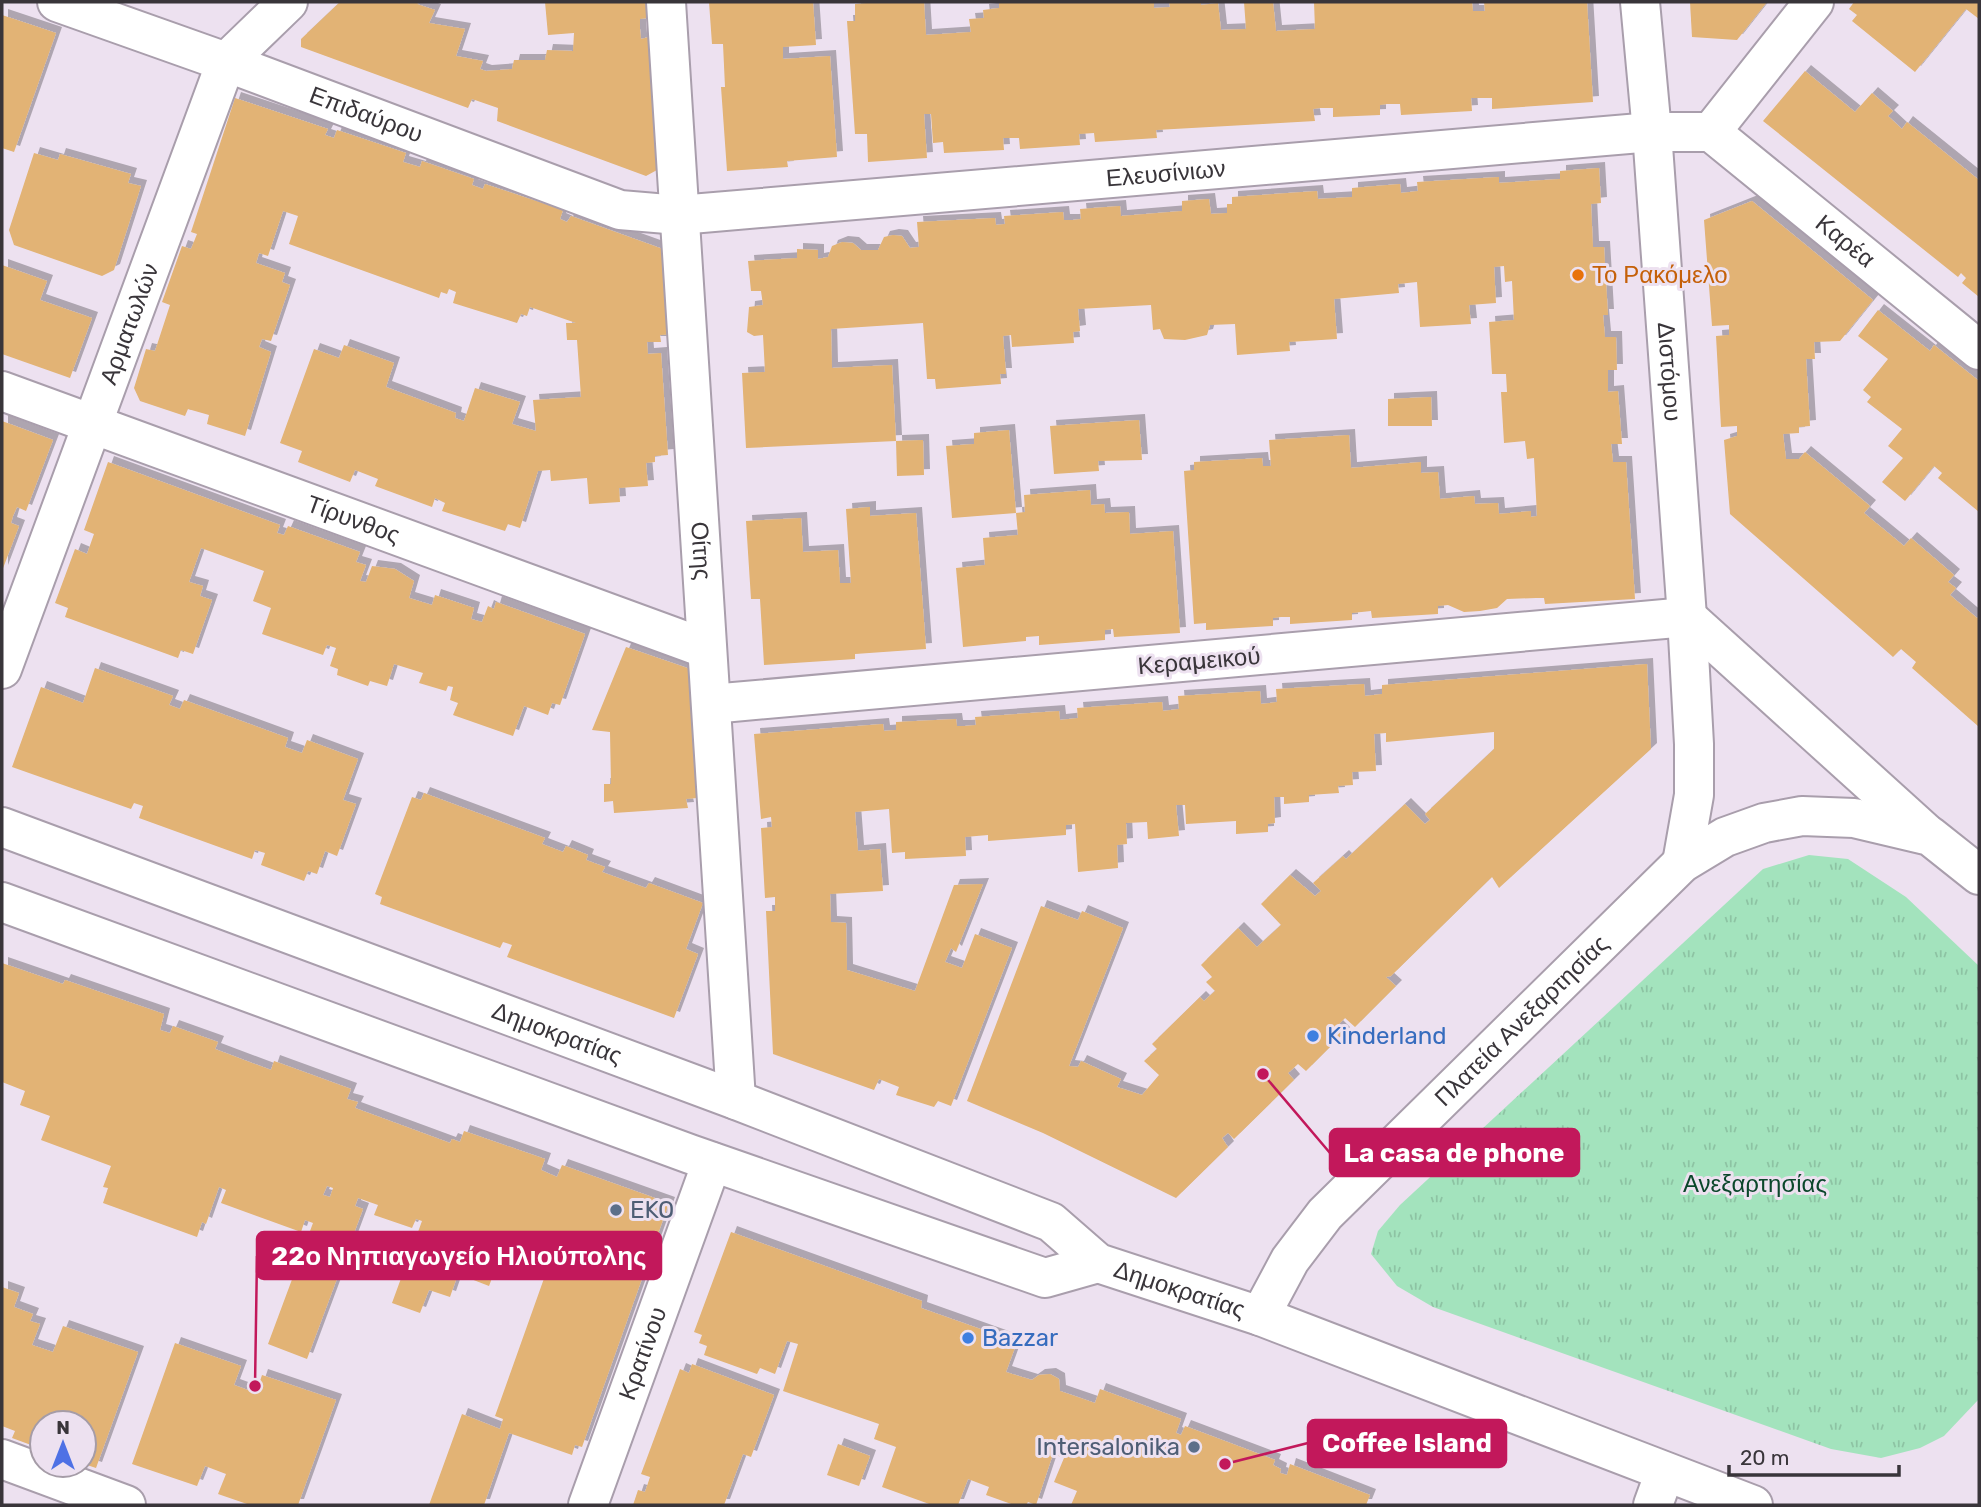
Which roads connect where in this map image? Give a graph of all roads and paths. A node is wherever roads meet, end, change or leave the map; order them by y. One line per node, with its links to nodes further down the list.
1 (57, 2): 6 (street, Επιδαύρου)
2 (288, 2): 6 (street, Αρματωλών)
3 (666, 2): 9 (street, Οίτης)
4 (1640, 2): 7 (street, Διστόμου)
5 (1814, 2): 8 (street)
6 (226, 62): 9 (street, Επιδαύρου); 12 (street, Αρματωλών)
7 (1652, 132): 8 (street, Ελευσίνιων); 9 (street, Ελευσίνιων); 13 (street, Διστόμου)
8 (1711, 132): 10 (street, Καρέα)
9 (679, 215): 14 (street, Οίτης)
10 (1979, 350)
11 (2, 391): 12 (street, Τίρυνθος)
12 (91, 424): 14 (street, Τίρυνθος); 15 (street, Αρματωλών)
13 (1687, 617): 16 (street, Κεραµεικού); 18 (street); 19 (street, Διστόμου)
14 (707, 649): 16 (street, Οίτης)
15 (2, 669)
16 (711, 704): 22 (street, Οίτης)
17 (2, 827): 22 (street, Δημοκρατίας)
18 (1930, 836): 19 (street, Πλατεία Ανεξαρτησίας); 20 (street, Πλατεία Ανεξαρτησίας)
19 (1682, 863): 25 (street, Πλατεία Ανεξαρτησίας)
20 (1979, 875)
21 (2, 902): 23 (street, Δημοκρατίας)
22 (736, 1100): 24 (street, Δημοκρατίας)
23 (712, 1162): 24 (street, Δημοκρατίας); 29 (street, Κρατίνου)
24 (1098, 1263): 25 (street, Δημοκρατίας)
25 (1260, 1316): 27 (street)
26 (2, 1459): 28 (street)
27 (1659, 1489): 30 (street)
28 (126, 1505)
29 (588, 1505)
30 (1753, 1505)

